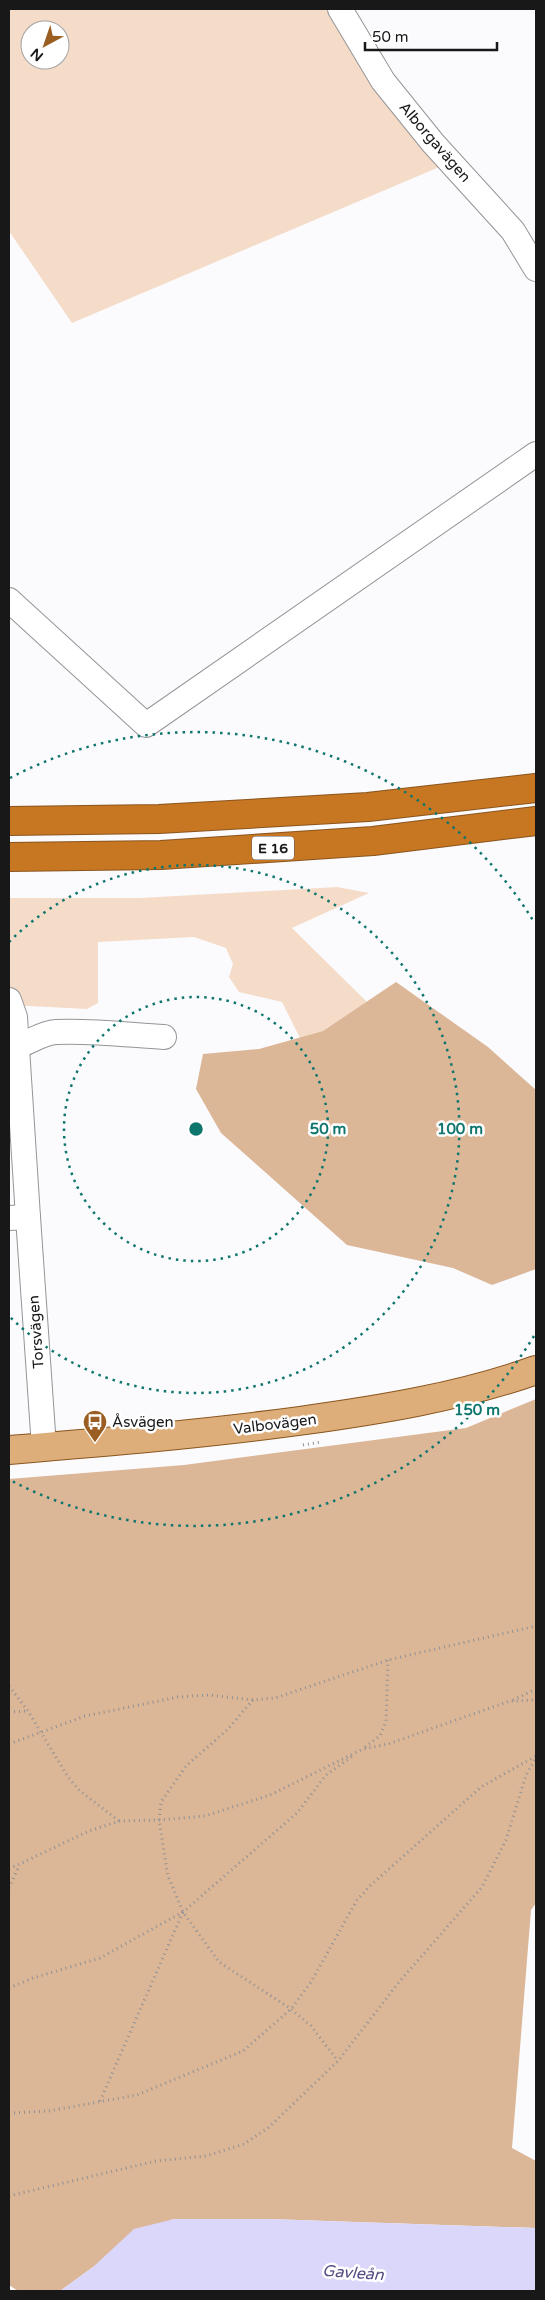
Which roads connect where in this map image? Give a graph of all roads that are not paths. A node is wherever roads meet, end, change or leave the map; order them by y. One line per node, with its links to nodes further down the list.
1 (340, 9): 2 (street, Alborgavägen)
2 (536, 269)
3 (536, 454): 4 (street)
4 (9, 600)
5 (536, 788): 6 (highway)
6 (9, 820)
7 (536, 821): 8 (highway, E 16)
8 (9, 857)
9 (9, 1000): 11 (street, Torsvägen)
10 (164, 1037): 11 (street)
11 (12, 1047): 12 (street, Torsvägen)
12 (19, 1218): 14 (street, Torsvägen)
13 (536, 1370): 14 (main road, Valbovägen)
14 (44, 1447): 15 (main road, Valbovägen)
15 (9, 1450)

